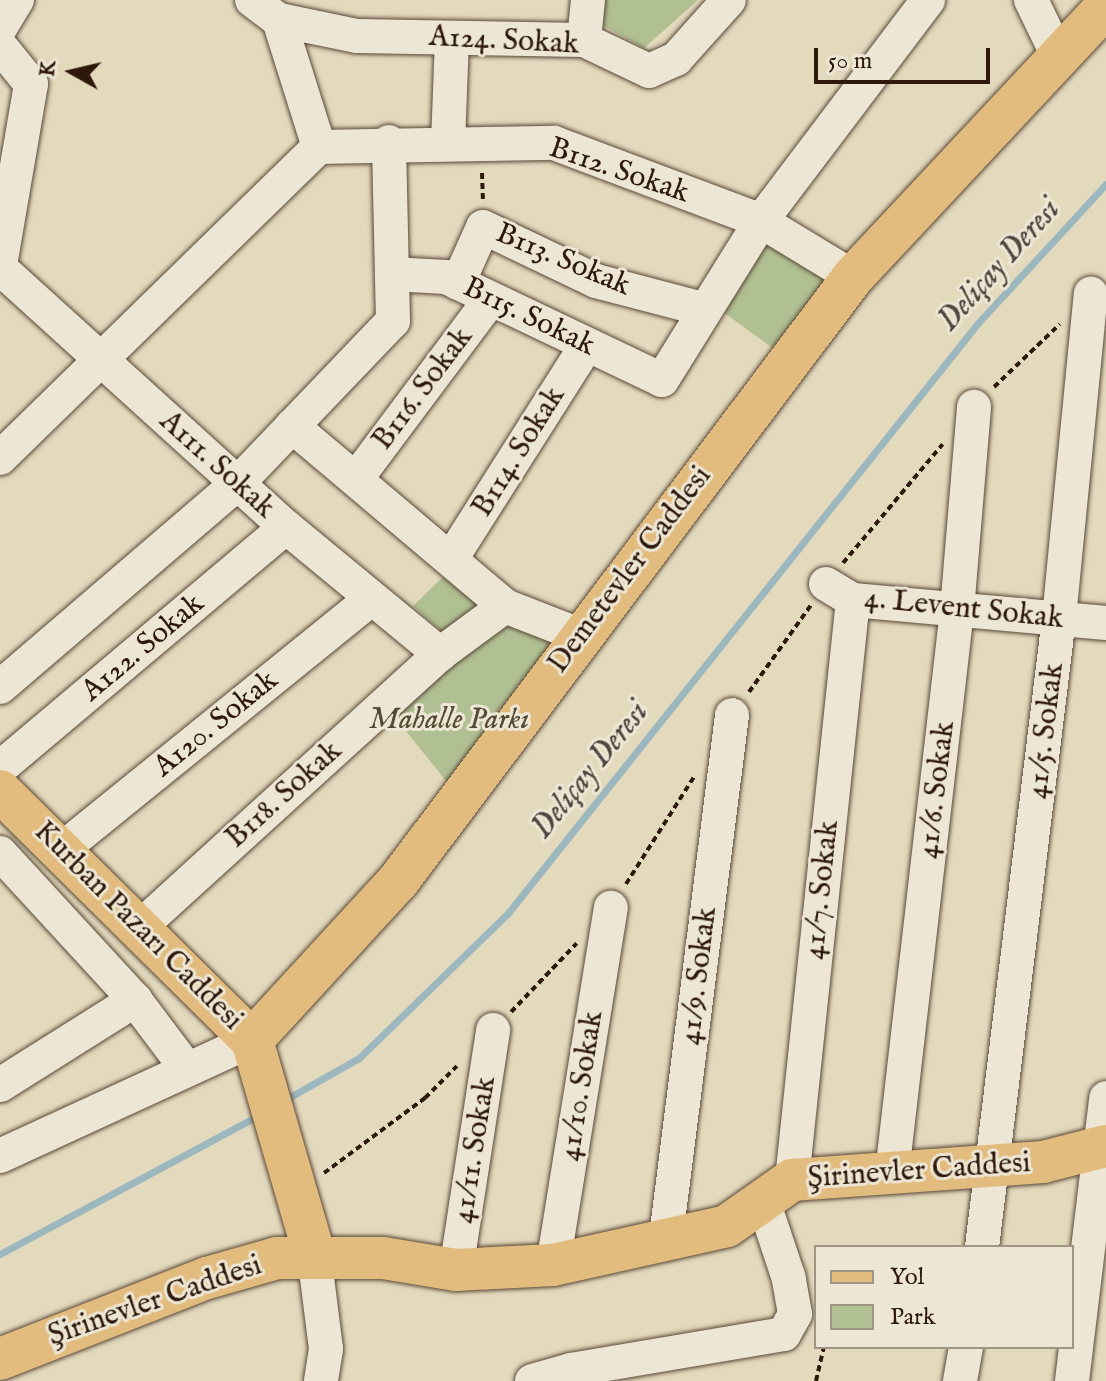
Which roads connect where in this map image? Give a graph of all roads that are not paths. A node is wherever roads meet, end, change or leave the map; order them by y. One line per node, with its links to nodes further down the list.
1 (17, 0): 8 (street)
2 (588, 0): 10 (street)
3 (729, 0): 10 (street, A124. Sokak)
4 (928, 0): 16 (street)
5 (1031, 0): 12 (street)
6 (1106, 7): 12 (main road, Demetevler Caddesi)
7 (266, 10): 9 (street, A124. Sokak); 15 (street)
8 (0, 28)
9 (452, 38): 10 (street, A124. Sokak); 14 (street)
10 (584, 40)
11 (0, 46): 17 (street, A111. Sokak)
12 (1059, 58): 19 (main road, Demetevler Caddesi)
13 (389, 142): 14 (street, B112. Sokak); 15 (street, B112. Sokak); 18 (street)
14 (448, 143): 16 (street, B112. Sokak)
15 (319, 147): 25 (street)
16 (761, 221): 19 (street, B112. Sokak); 23 (street)
17 (0, 267): 25 (street, A111. Sokak)
18 (392, 274): 20 (street, B115. Sokak); 27 (street)
19 (853, 277): 39 (main road, Demetevler Caddesi)
20 (458, 283): 22 (street, B115. Sokak); 23 (street, B113. Sokak)
21 (1091, 294): 37 (street, 41/5. Sokak)
22 (490, 300): 24 (street, B115. Sokak); 29 (street, B116. Sokak)
23 (703, 309): 24 (street, B115. Sokak)
24 (586, 346): 32 (street, B114. Sokak)
25 (102, 363): 28 (street); 30 (street, A111. Sokak)
26 (974, 407): 36 (street, 41/6. Sokak)
27 (292, 426): 29 (street); 30 (street)
28 (0, 458)
29 (356, 479): 32 (street)
30 (238, 483): 31 (street, A111. Sokak); 41 (street)
31 (286, 527): 34 (street, A111. Sokak); 43 (street, A122. Sokak)
32 (451, 559): 35 (street)
33 (840, 592): 36 (street, 4. Levent Sokak); 59 (street, 41/7. Sokak)
34 (371, 599): 40 (street, A111. Sokak); 45 (street, A120. Sokak)
35 (505, 606): 39 (street); 40 (street, B118. Sokak)
36 (957, 610): 37 (street, 4. Levent Sokak); 58 (street, 41/6. Sokak)
37 (1059, 618): 38 (street, 4. Levent Sokak); 57 (street, 41/5. Sokak)
38 (1106, 623)
39 (582, 636): 51 (main road, Demetevler Caddesi)
40 (440, 654): 48 (street, B118. Sokak)
41 (0, 687)
42 (732, 715): 60 (street, 41/9. Sokak)
43 (0, 768)
44 (0, 791): 45 (main road, Kurban Pazarı Caddesi)
45 (61, 850): 48 (main road, Kurban Pazarı Caddesi)
46 (0, 853): 49 (street)
47 (611, 908): 63 (street, 41/10. Sokak)
48 (140, 927): 51 (main road, Kurban Pazarı Caddesi)
49 (135, 1000): 52 (street); 53 (street)
50 (493, 1030): 64 (street, 41/11. Sokak)
51 (255, 1049): 52 (street, Demetevler Caddesi); 62 (main road, Kurban Pazarı Caddesi)
52 (187, 1069): 56 (street, Demetevler Caddesi)
53 (0, 1085)
54 (1106, 1098): 55 (street)
55 (1103, 1147): 57 (main road, Şirinevler Caddesi); 70 (street)
56 (0, 1156)
57 (996, 1167): 58 (main road, Şirinevler Caddesi); 61 (street, 41/5. Sokak)
58 (892, 1173): 59 (main road, Şirinevler Caddesi)
59 (778, 1192): 60 (main road, Şirinevler Caddesi); 68 (street)
60 (666, 1237): 63 (main road, Şirinevler Caddesi)
61 (982, 1245)
62 (314, 1254): 64 (main road, Şirinevler Caddesi); 66 (main road, Şirinevler Caddesi); 67 (street)
63 (553, 1265): 64 (main road, Şirinevler Caddesi)
64 (456, 1270)
65 (966, 1349): 69 (street)
66 (0, 1359)
67 (321, 1381)
68 (532, 1381)
69 (960, 1381)
70 (1072, 1381)

